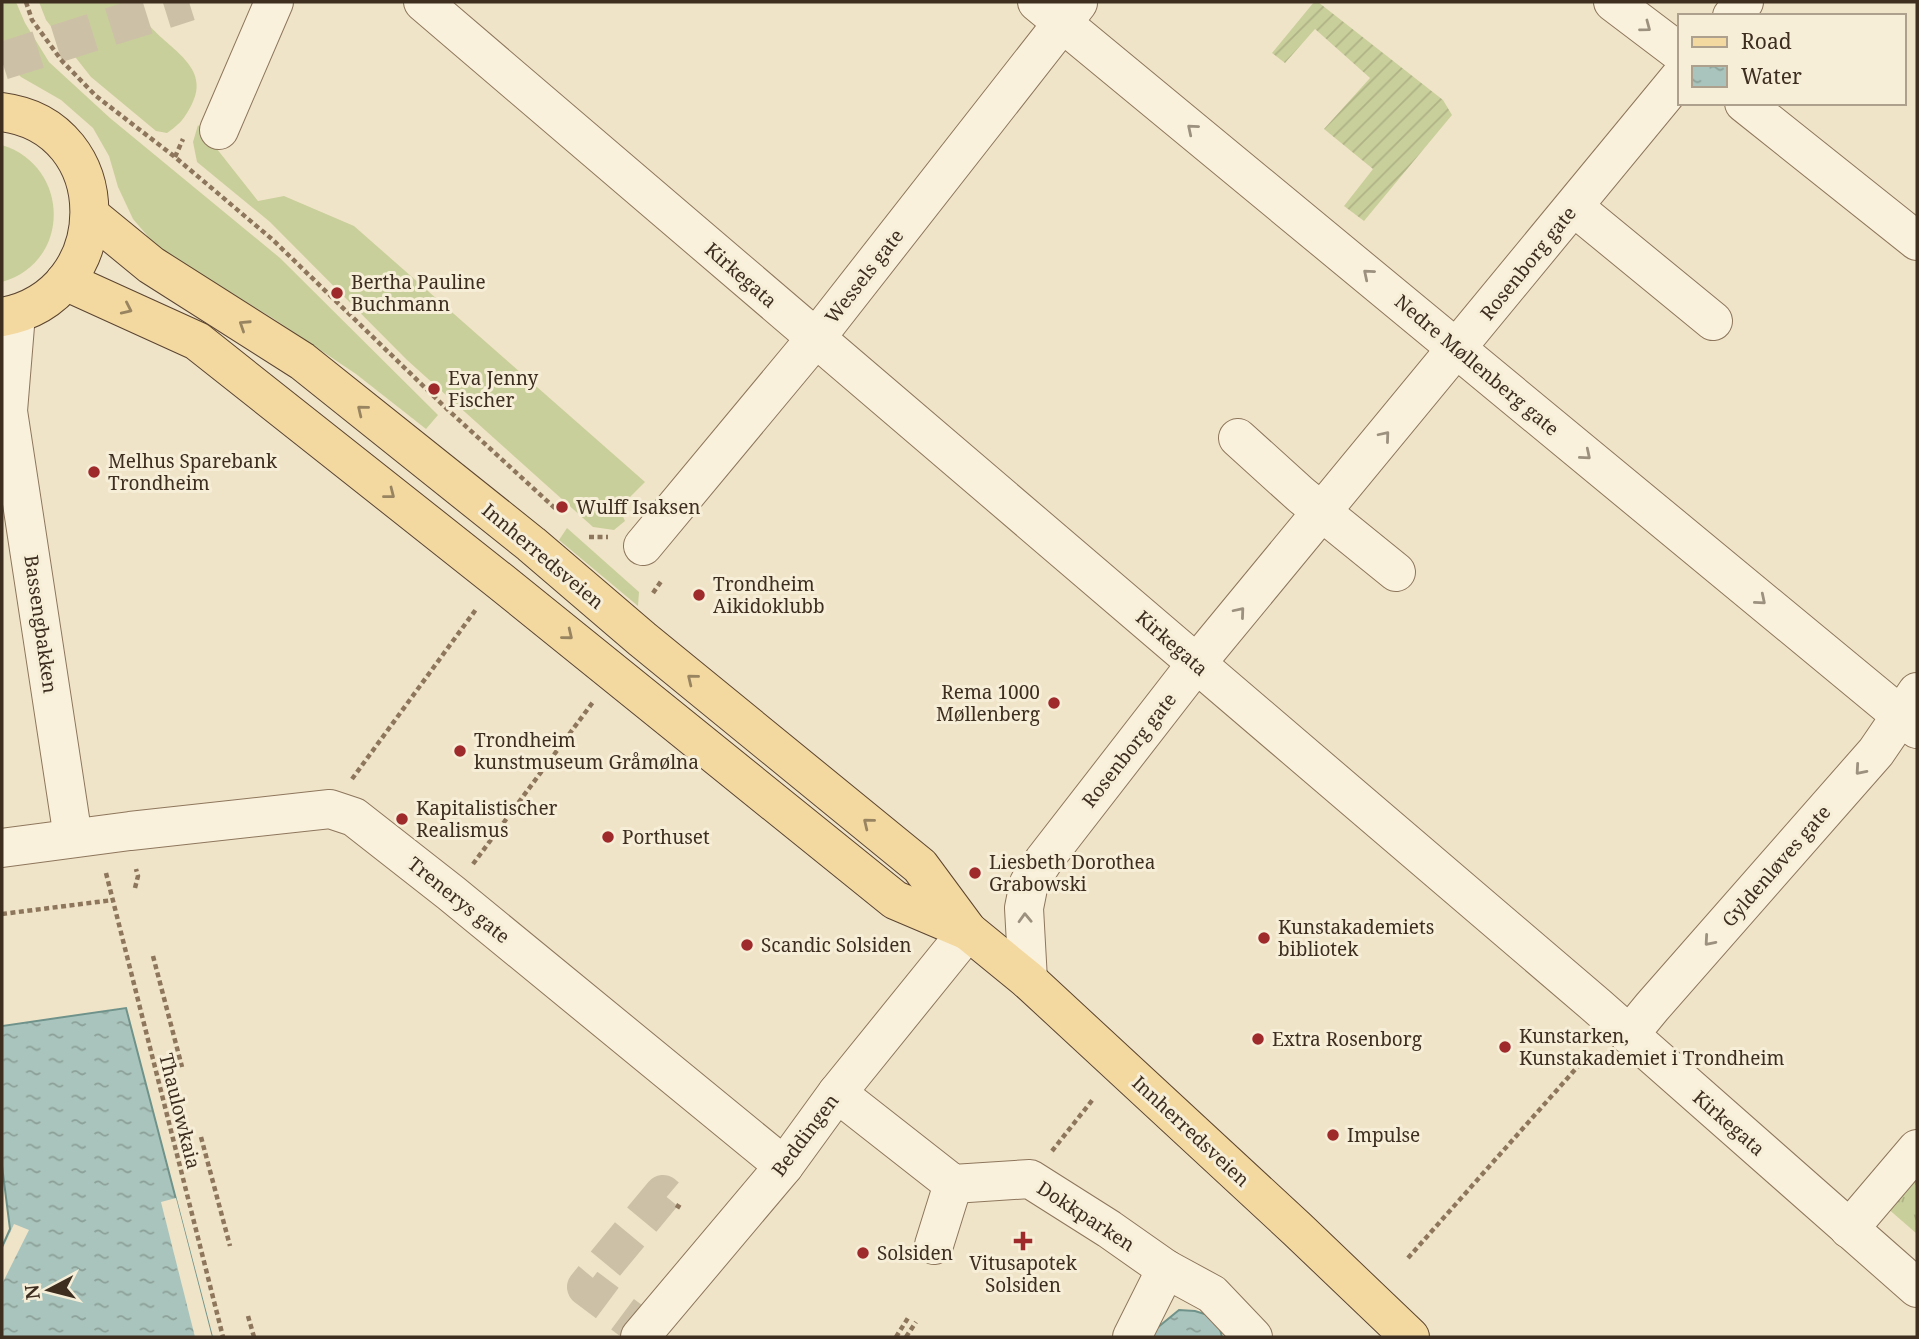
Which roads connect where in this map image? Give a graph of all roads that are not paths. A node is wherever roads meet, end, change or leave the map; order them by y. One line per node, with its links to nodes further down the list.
1 (274, 2): 9 (street)
2 (423, 2): 16 (street, Kirkegata)
3 (1613, 2): 5 (street, one-way to 5)
4 (1060, 9): 16 (street, Wessels gate); 17 (street, Nedre Møllenberg gate, one-way to 4)
5 (1678, 51)
6 (1678, 79): 10 (street, Rosenborg gate)
7 (7, 104): 11 (main road)
8 (1747, 105): 12 (street)
9 (219, 130)
10 (1574, 207): 15 (street); 17 (street, Rosenborg gate)
11 (90, 215): 13 (main road); 27 (main road, Innherredsveien, one-way to 11)
12 (1917, 241)
13 (65, 281): 14 (main road); 27 (main road, Innherredsveien, one-way to 27)
14 (9, 316): 18 (street, Bassengbakken)
15 (1713, 321)
16 (815, 339): 21 (street, Wessels gate); 23 (street, Kirkegata)
17 (1458, 349): 20 (street, Rosenborg gate, one-way to 17); 24 (street, Nedre Møllenberg gate, one-way to 24)
18 (5, 404): 25 (street, Bassengbakken)
19 (1238, 438): 20 (street)
20 (1322, 512): 22 (street); 23 (street, Rosenborg gate, one-way to 20)
21 (643, 546)
22 (1396, 572)
23 (1196, 664): 28 (street, Rosenborg gate, one-way to 23); 29 (street, Kirkegata)
24 (1912, 712): 29 (street, Gyldenløves gate, one-way to 29)
25 (72, 838): 26 (street); 32 (street, Trenerys gate)
26 (2, 848)
27 (968, 931): 28 (main road, Innherredsveien); 30 (street, Beddingen)
28 (1028, 980): 41 (main road, Innherredsveien)
29 (1629, 1035): 34 (street, Kirkegata)
30 (837, 1093): 32 (street, Beddingen); 33 (street)
31 (1917, 1149): 34 (street)
32 (784, 1166): 38 (street, Beddingen)
33 (953, 1184): 35 (street); 36 (street, Dokkparken)
34 (1849, 1229): 37 (street, Kirkegata)
35 (934, 1245)
36 (1166, 1269): 39 (street); 40 (street, Dokkparken)
37 (1917, 1289)
38 (640, 1337)
39 (1132, 1337)
40 (1253, 1337)
41 (1410, 1337)

